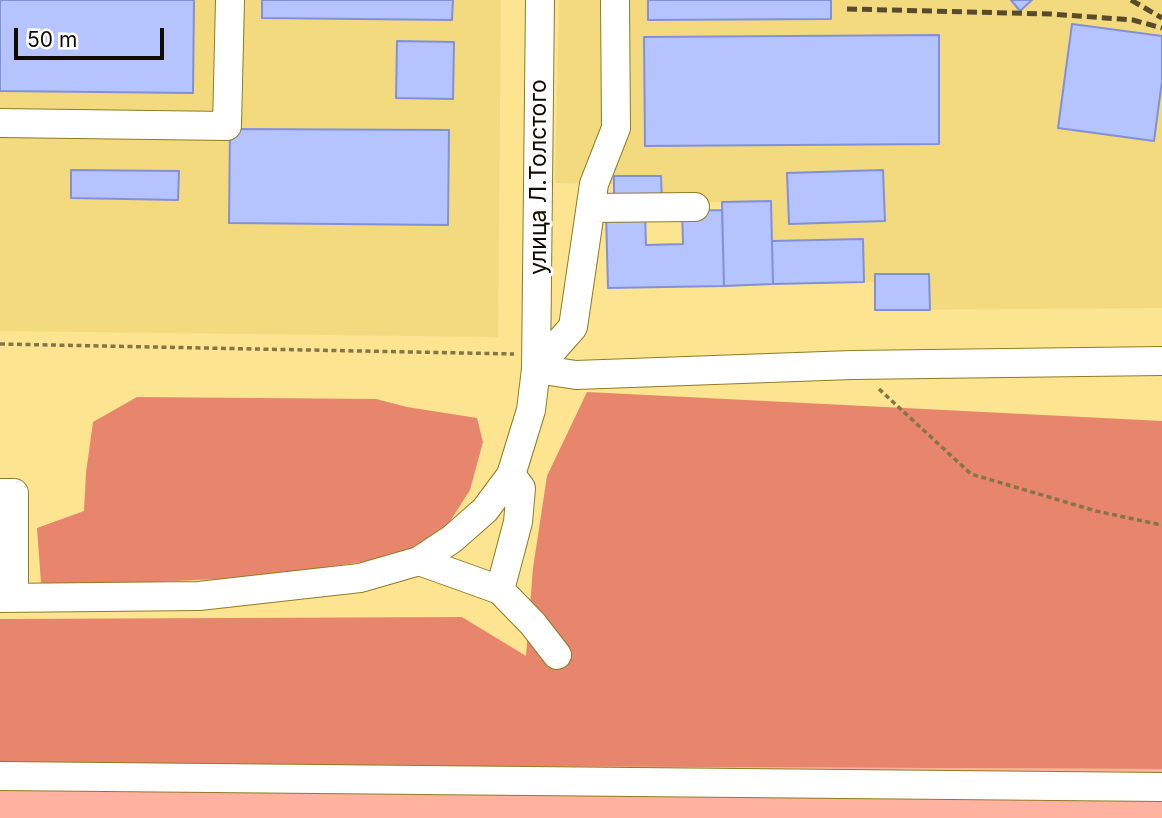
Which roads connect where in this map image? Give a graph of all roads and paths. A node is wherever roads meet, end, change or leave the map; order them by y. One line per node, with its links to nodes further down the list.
1 (230, 0): 4 (street)
2 (540, 0): 9 (street, улица Л.Толстого)
3 (615, 0): 6 (street)
4 (0, 123)
5 (695, 207): 6 (street)
6 (591, 208): 9 (street)
7 (0, 344): 9 (path)
8 (1162, 361): 10 (street)
9 (537, 362): 10 (street); 11 (street, улица Л.Толстого)
10 (852, 365): 13 (path)
11 (511, 475): 14 (street); 15 (street)
12 (0, 493): 16 (street)
13 (1162, 525)
14 (419, 561): 15 (street); 16 (street)
15 (500, 590): 17 (street)
16 (7, 598)
17 (557, 655)
18 (0, 776): 19 (street)
19 (1162, 787)

